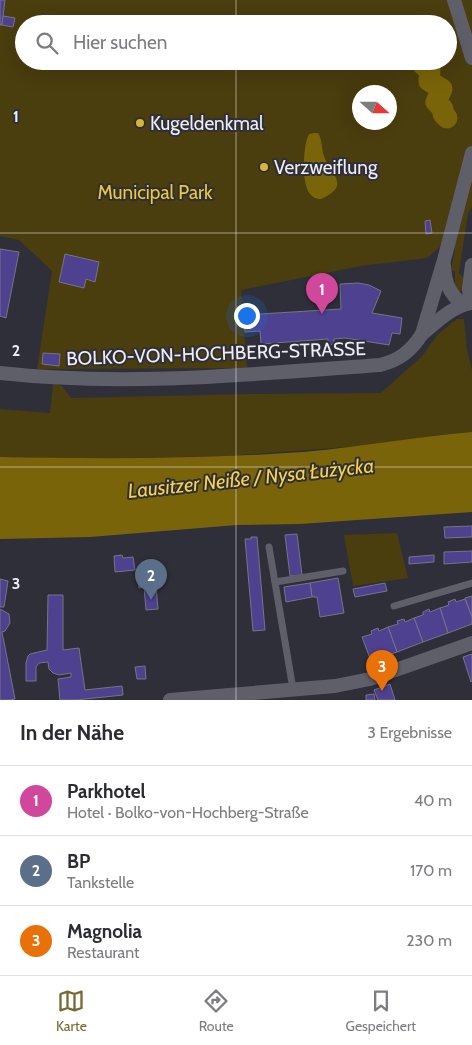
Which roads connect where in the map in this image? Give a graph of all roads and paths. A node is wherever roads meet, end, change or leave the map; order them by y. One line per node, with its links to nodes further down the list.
1 (454, 0): 2 (street)
2 (472, 58)
3 (472, 153): 4 (street)
4 (444, 260): 6 (street); 7 (street)
5 (472, 266): 6 (street)
6 (468, 304): 7 (street)
7 (422, 334): 8 (street, BOLKO-VON-HOCHBERG-STRASSE)
8 (0, 373)
9 (270, 546): 11 (lane)
10 (343, 571): 11 (lane)
11 (275, 582): 15 (lane)
12 (472, 583): 13 (lane)
13 (394, 606)
14 (472, 643): 15 (street)
15 (293, 689): 16 (street)
16 (170, 700)

